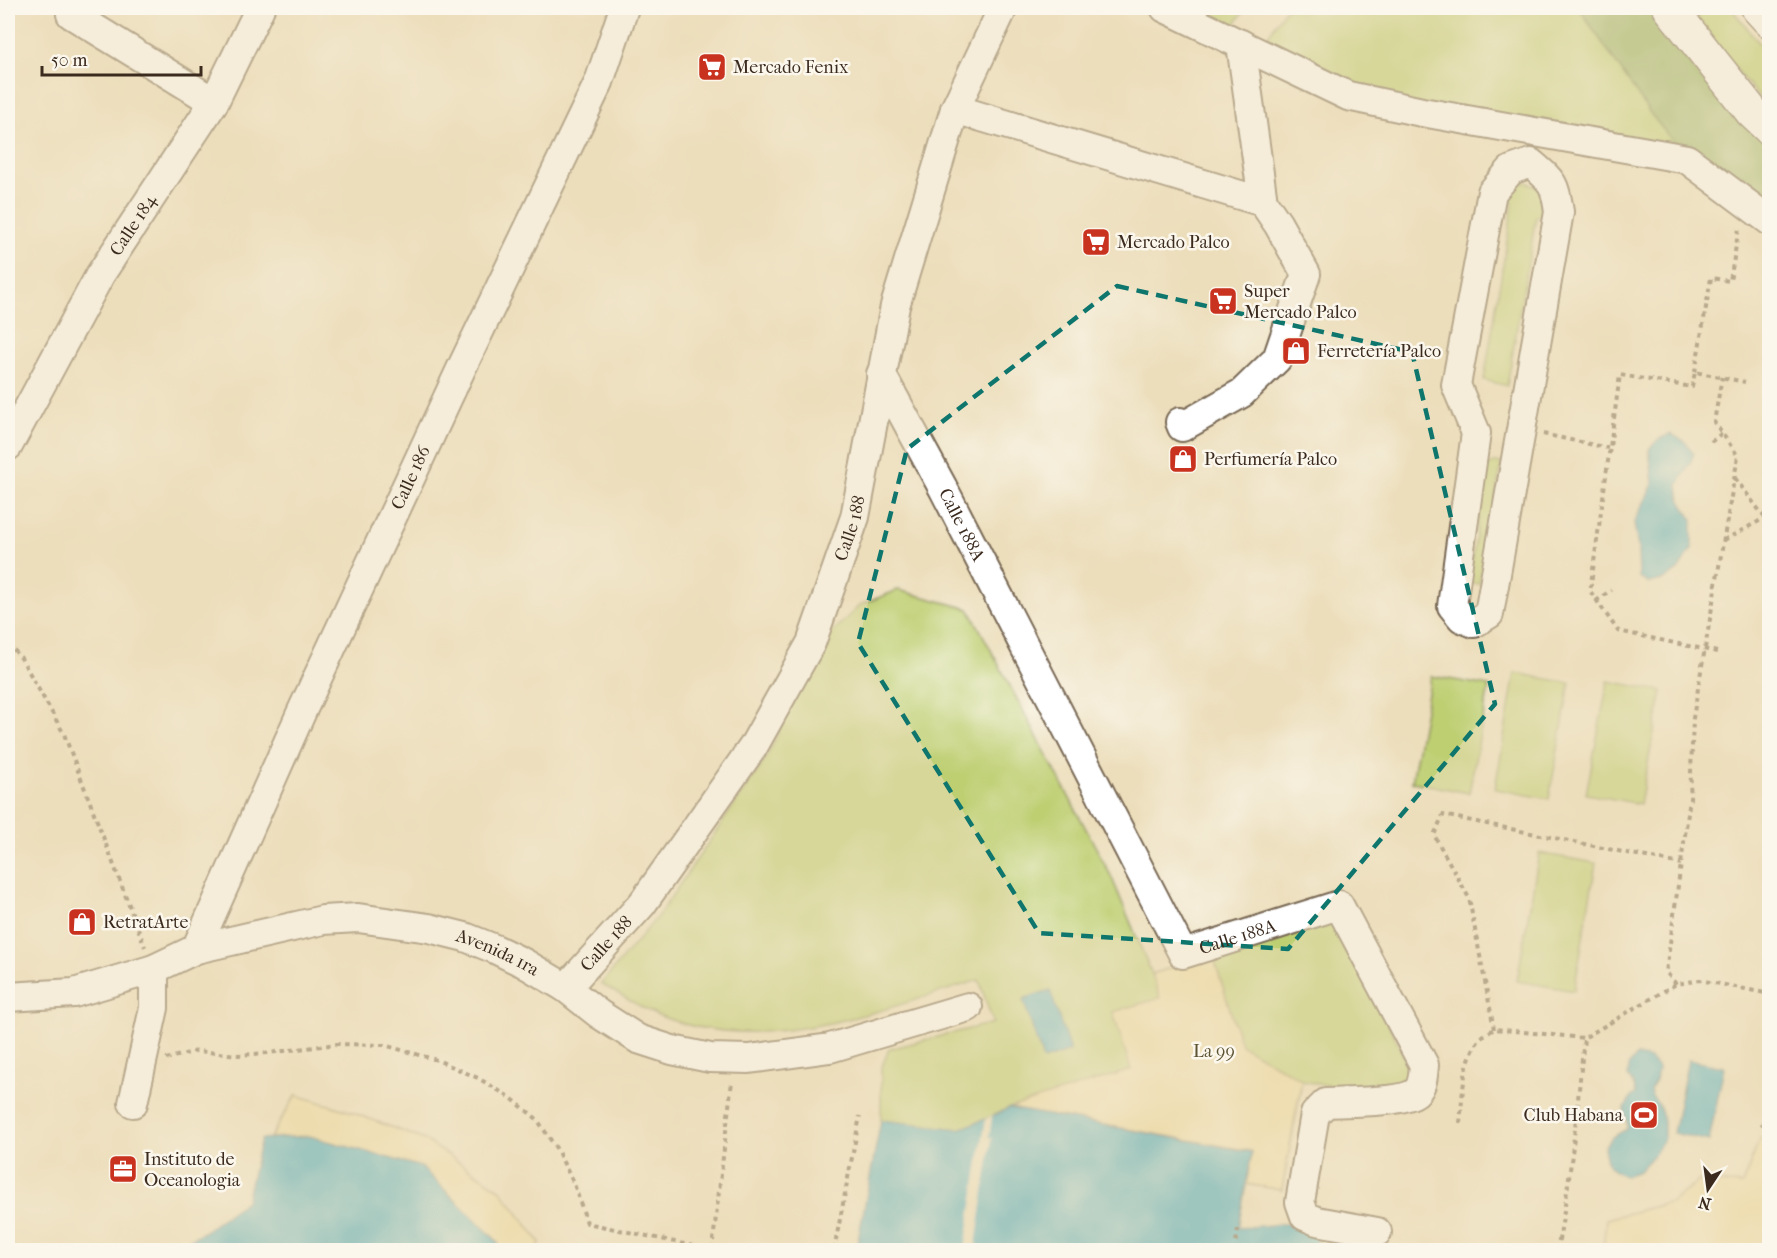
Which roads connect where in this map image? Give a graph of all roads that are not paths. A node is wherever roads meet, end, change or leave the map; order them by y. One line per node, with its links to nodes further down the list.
1 (260, 8): 10 (street, Calle 184)
2 (624, 8): 22 (street, Calle 186)
3 (1003, 8): 11 (street, Calle 188)
4 (1166, 8): 9 (street)
5 (1670, 8): 12 (highway)
6 (1758, 8): 8 (highway)
7 (71, 14): 10 (street)
8 (1770, 21)
9 (1241, 44): 13 (street); 15 (street)
10 (214, 102): 21 (street, Calle 184)
11 (955, 109): 15 (street); 17 (street, Calle 188)
12 (1770, 129)
13 (1536, 131): 14 (street); 16 (street)
14 (1531, 163): 19 (street); 20 (street)
15 (1263, 202): 18 (street)
16 (1770, 221)
17 (882, 374): 24 (street, Calle 188); 28 (street, Calle 188A)
18 (1180, 422)
19 (1476, 434): 20 (street); 20 (street)
20 (1520, 435)
21 (8, 446)
22 (196, 949): 23 (street, Avenida 1ra); 24 (street, Avenida 1ra)
23 (154, 969): 25 (street, Avenida 1ra); 27 (street)
24 (566, 988): 26 (street, Avenida 1ra)
25 (8, 998)
26 (968, 1007)
27 (133, 1103)
28 (1377, 1232)

